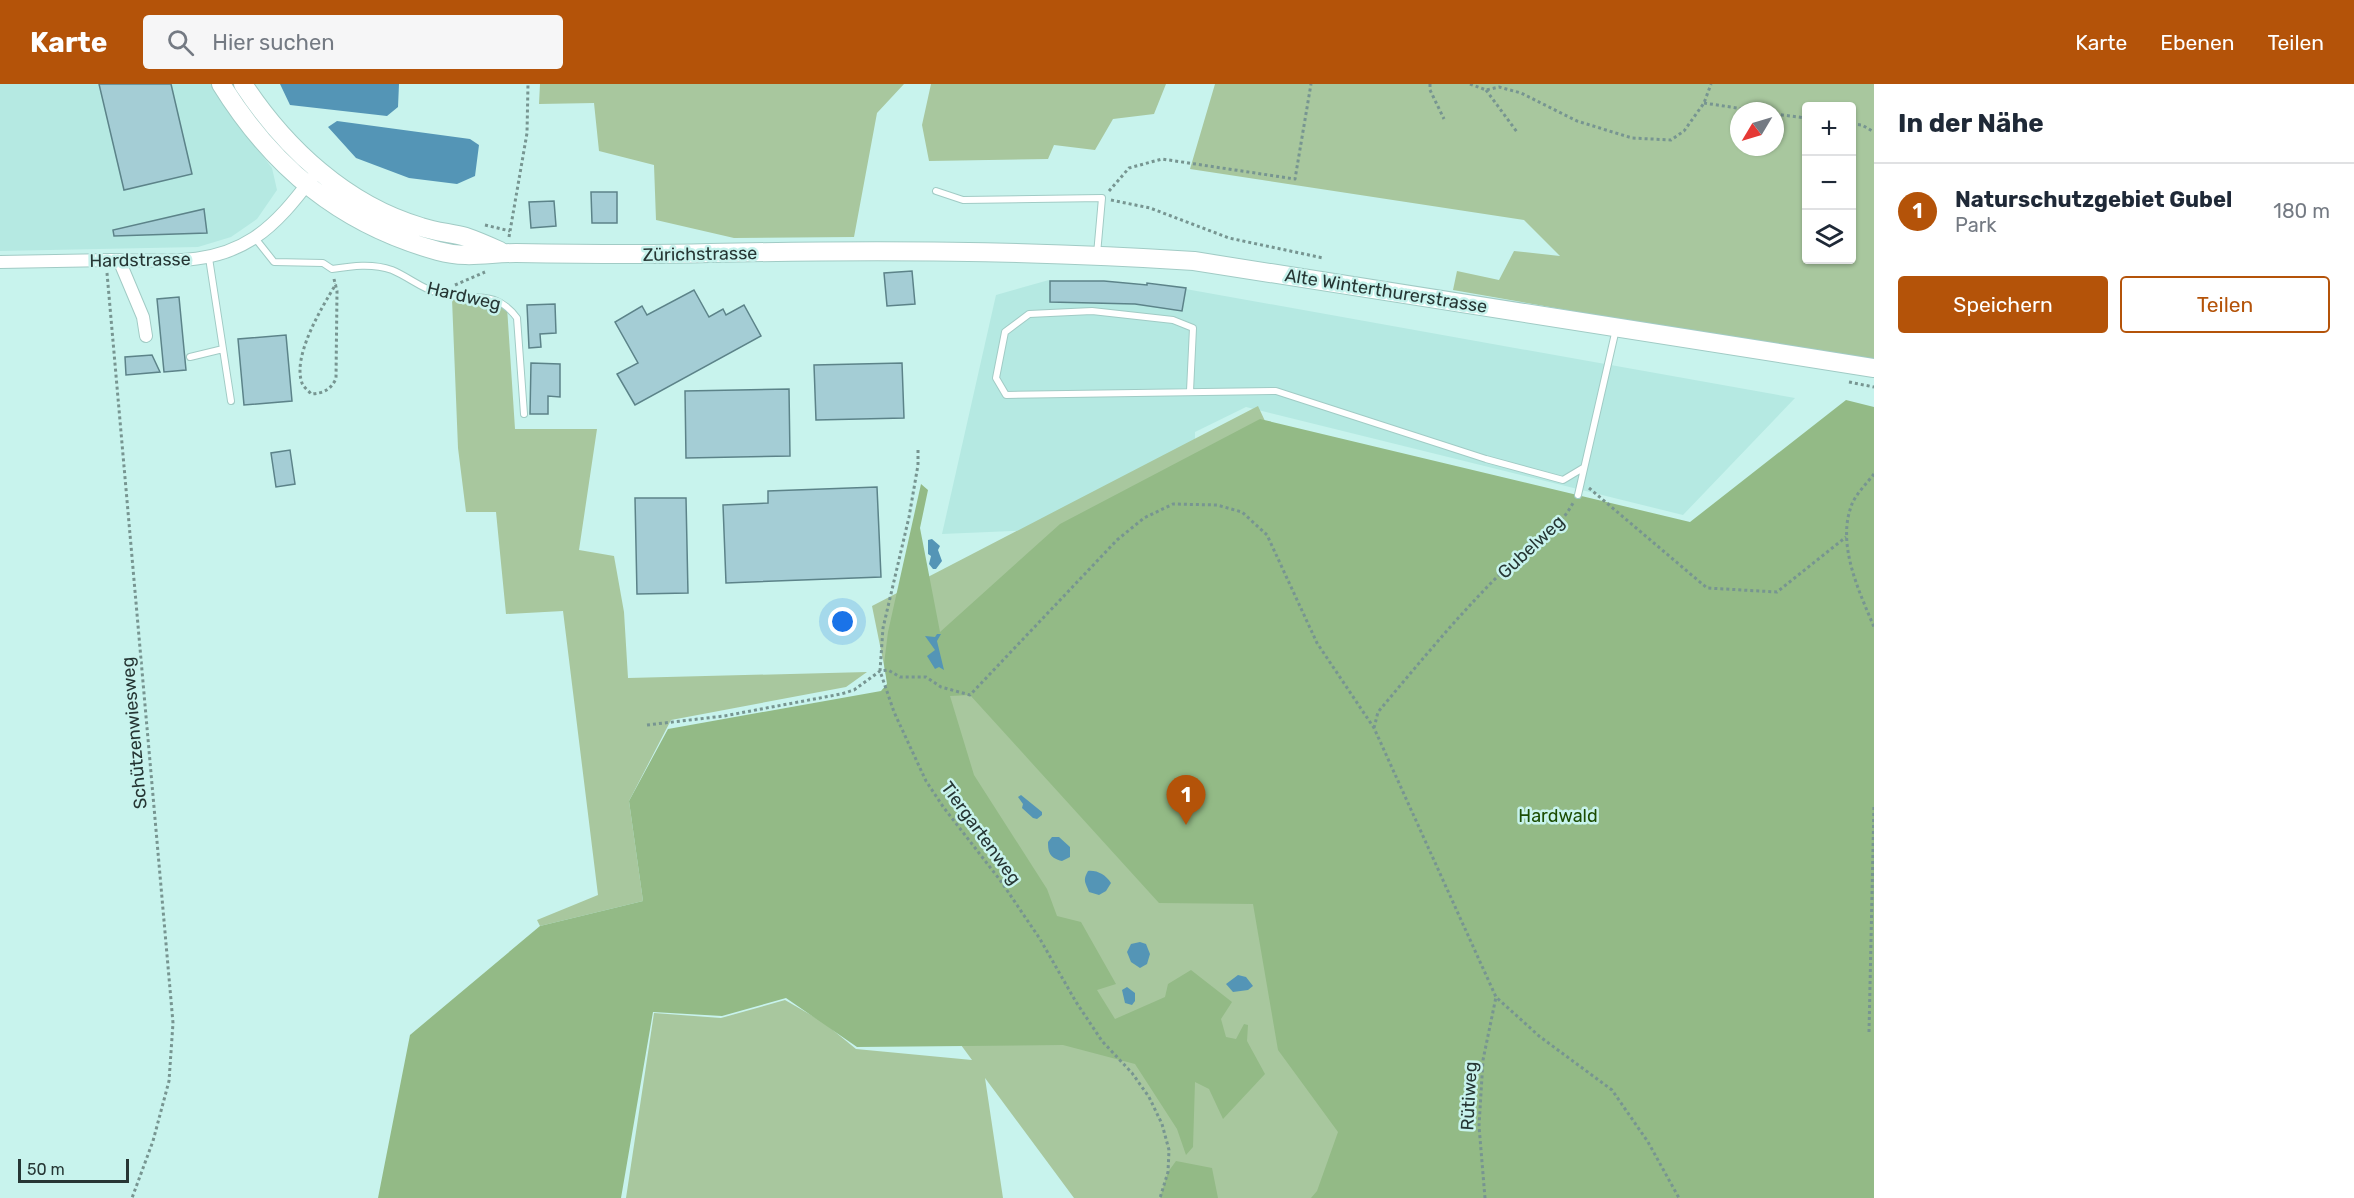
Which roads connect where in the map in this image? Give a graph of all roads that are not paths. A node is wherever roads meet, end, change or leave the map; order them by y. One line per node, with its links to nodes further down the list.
1 (221, 84): 4 (main road, Zürichstrasse)
2 (243, 84): 3 (main road, Zürichstrasse)
3 (318, 170): 4 (street, Hardstrasse); 8 (main road, Zürichstrasse)
4 (306, 185): 6 (street, Hardstrasse); 8 (main road, Zürichstrasse)
5 (936, 191): 9 (lane)
6 (255, 237): 10 (street, Hardstrasse); 20 (lane, Hardweg)
7 (894, 251): 8 (main road, Zürichstrasse); 9 (main road, Alte Winterthurerstrasse)
8 (506, 253)
9 (1097, 254): 13 (main road, Alte Winterthurerstrasse)
10 (209, 258): 11 (street, Hardstrasse); 15 (lane)
11 (119, 260): 12 (street, Hardstrasse); 14 (street)
12 (0, 262)
13 (1616, 328): 17 (main road, Alte Winterthurerstrasse); 21 (lane)
14 (146, 336)
15 (223, 349): 16 (lane); 19 (lane)
16 (190, 357)
17 (1874, 368)
18 (1190, 391): 18 (lane); 21 (lane)
19 (231, 401)
20 (524, 414)
21 (1583, 468): 22 (lane)
22 (1578, 495)

